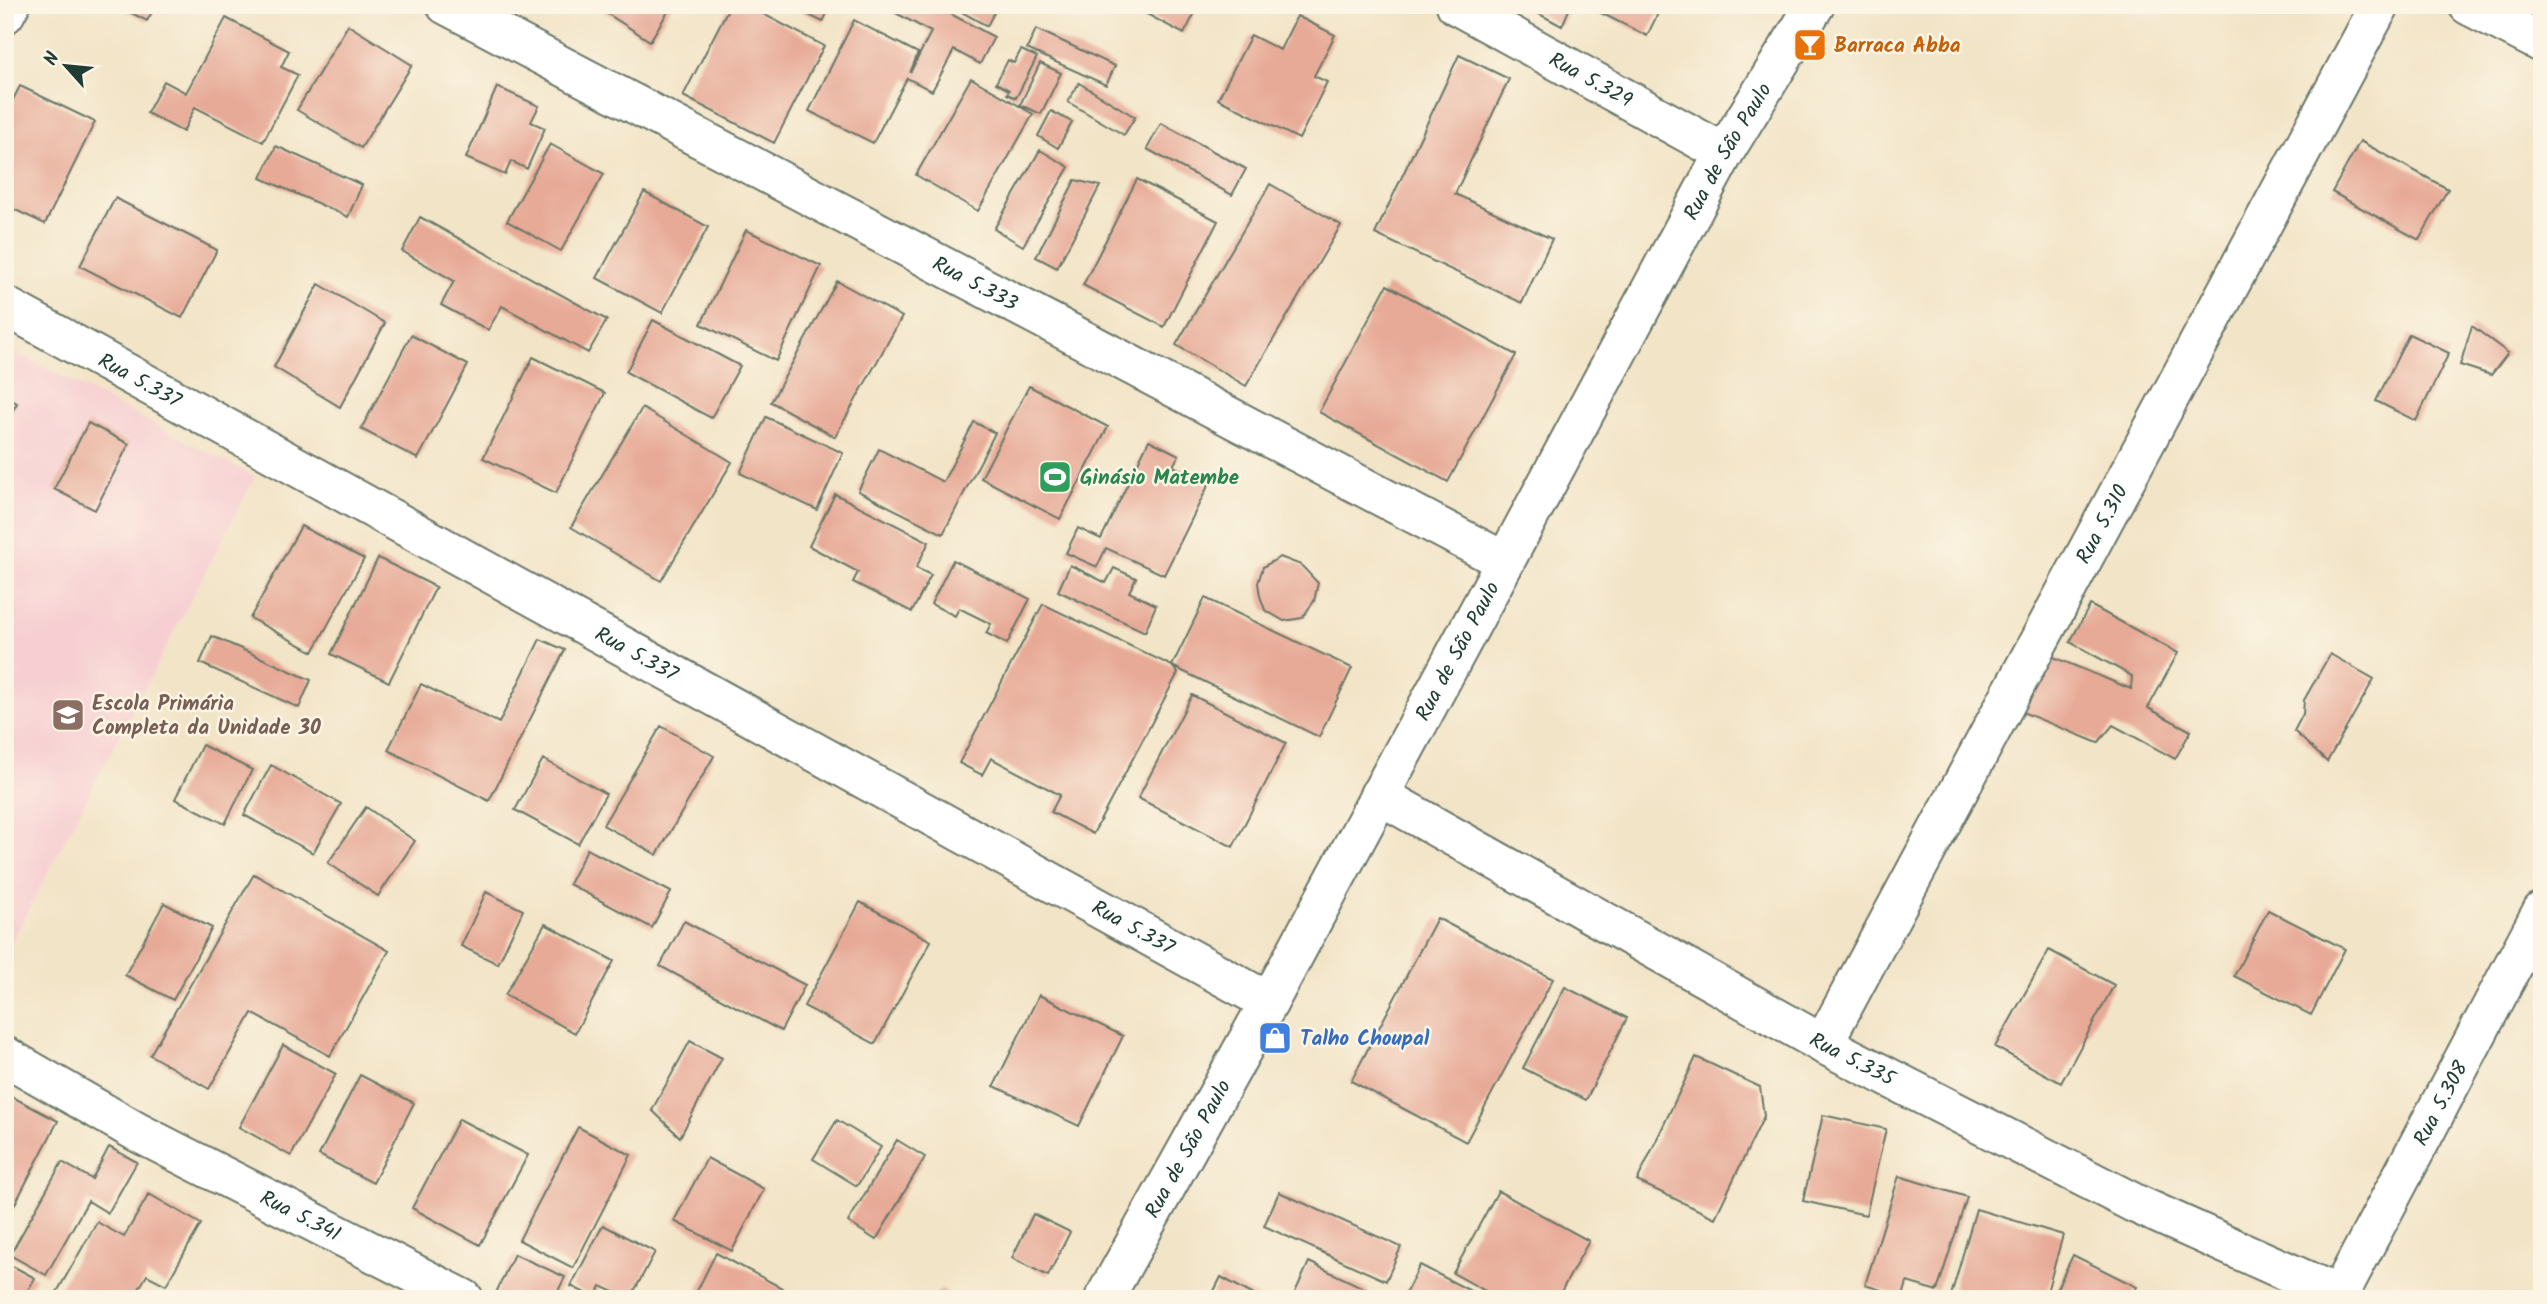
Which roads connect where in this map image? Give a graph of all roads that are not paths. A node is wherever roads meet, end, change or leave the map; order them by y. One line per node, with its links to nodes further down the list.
1 (10, 5): 7 (street)
2 (446, 5): 11 (street, Rua 5.333)
3 (1456, 5): 9 (street, Rua 5.329)
4 (1815, 5): 9 (street, Rua de São Paulo)
5 (2380, 5): 15 (street, Rua 5.310)
6 (2468, 5): 8 (street)
7 (5, 14)
8 (2542, 43)
9 (1724, 153): 11 (street, Rua de São Paulo)
10 (5, 306): 14 (street, Rua 5.337)
11 (1504, 561): 12 (street, Rua de São Paulo)
12 (1379, 794): 14 (street, Rua de São Paulo); 15 (street, Rua 5.335)
13 (2542, 911): 17 (street, Rua 5.308)
14 (1269, 1002): 19 (street, Rua de São Paulo)
15 (1823, 1044): 17 (street, Rua 5.335)
16 (5, 1056): 18 (street, Rua 5.341)
17 (2339, 1295)
18 (464, 1299)
19 (1104, 1299)

